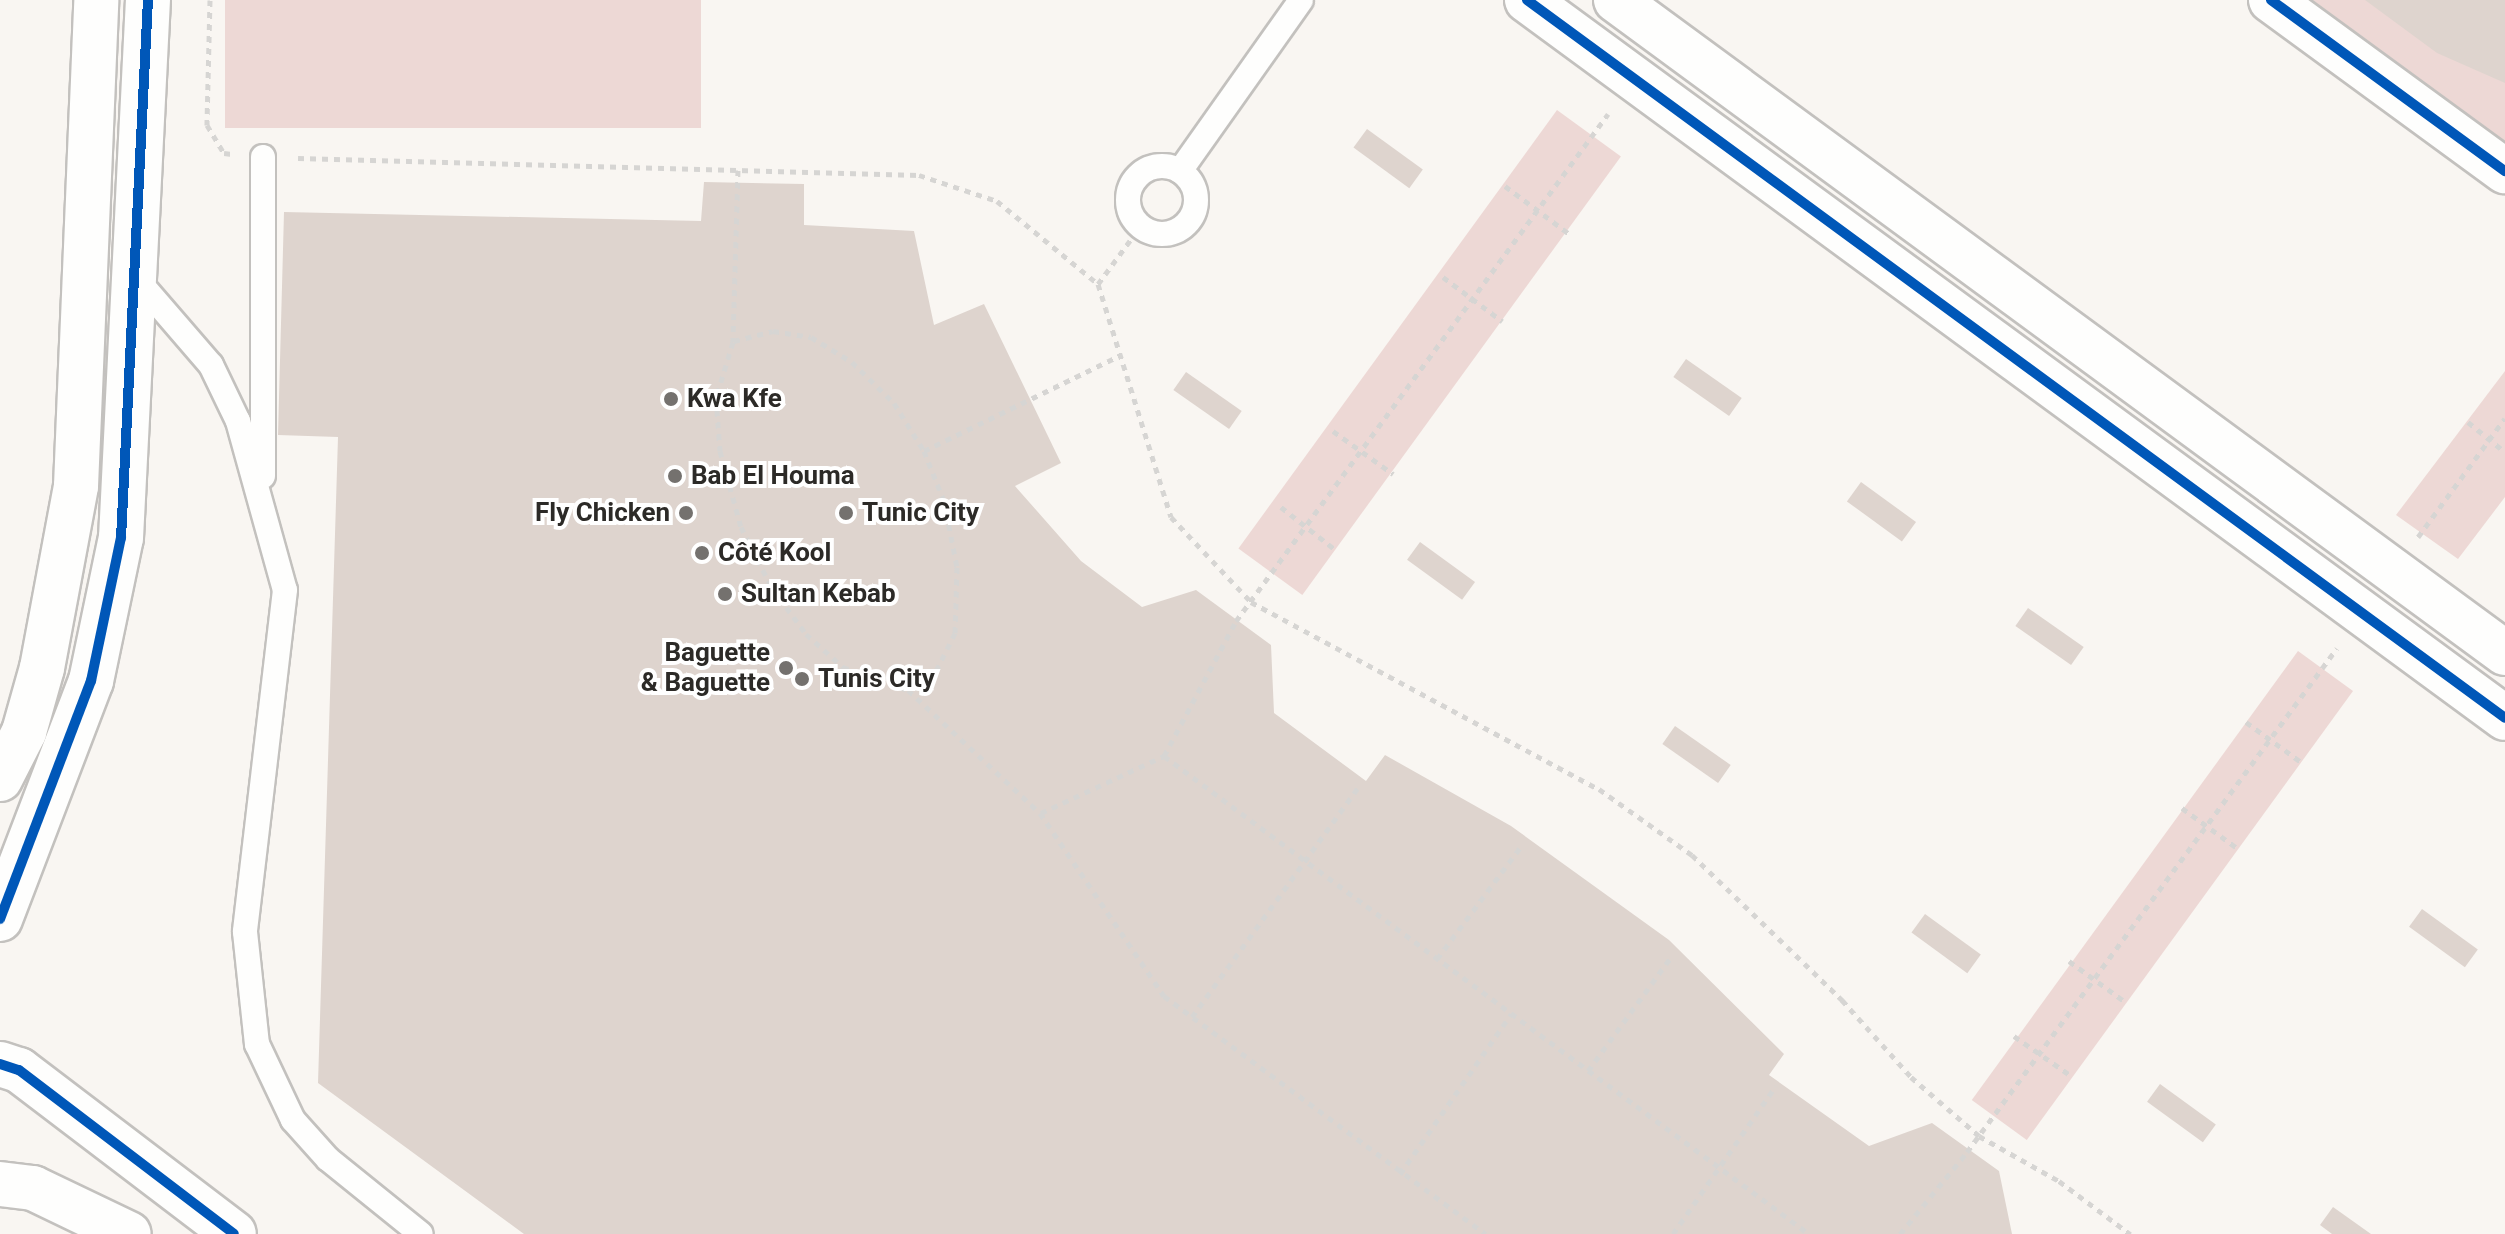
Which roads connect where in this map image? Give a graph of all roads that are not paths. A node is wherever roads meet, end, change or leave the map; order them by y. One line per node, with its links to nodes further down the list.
1 (96, 0): 14 (street)
2 (148, 0): 10 (street)
3 (1301, 0): 8 (lane)
4 (1527, 0): 13 (street)
5 (1616, 0): 12 (street)
6 (2271, 0): 9 (street)
7 (263, 157): 11 (lane)
8 (1180, 171): 8 (lane)
9 (2505, 171)
10 (135, 277): 11 (lane); 15 (street)
11 (263, 498): 20 (lane)
12 (2505, 653)
13 (2505, 718)
14 (0, 779)
15 (0, 919)
16 (0, 1064): 19 (street)
17 (0, 1184): 18 (street)
18 (129, 1234)
19 (234, 1234)
20 (421, 1234)

